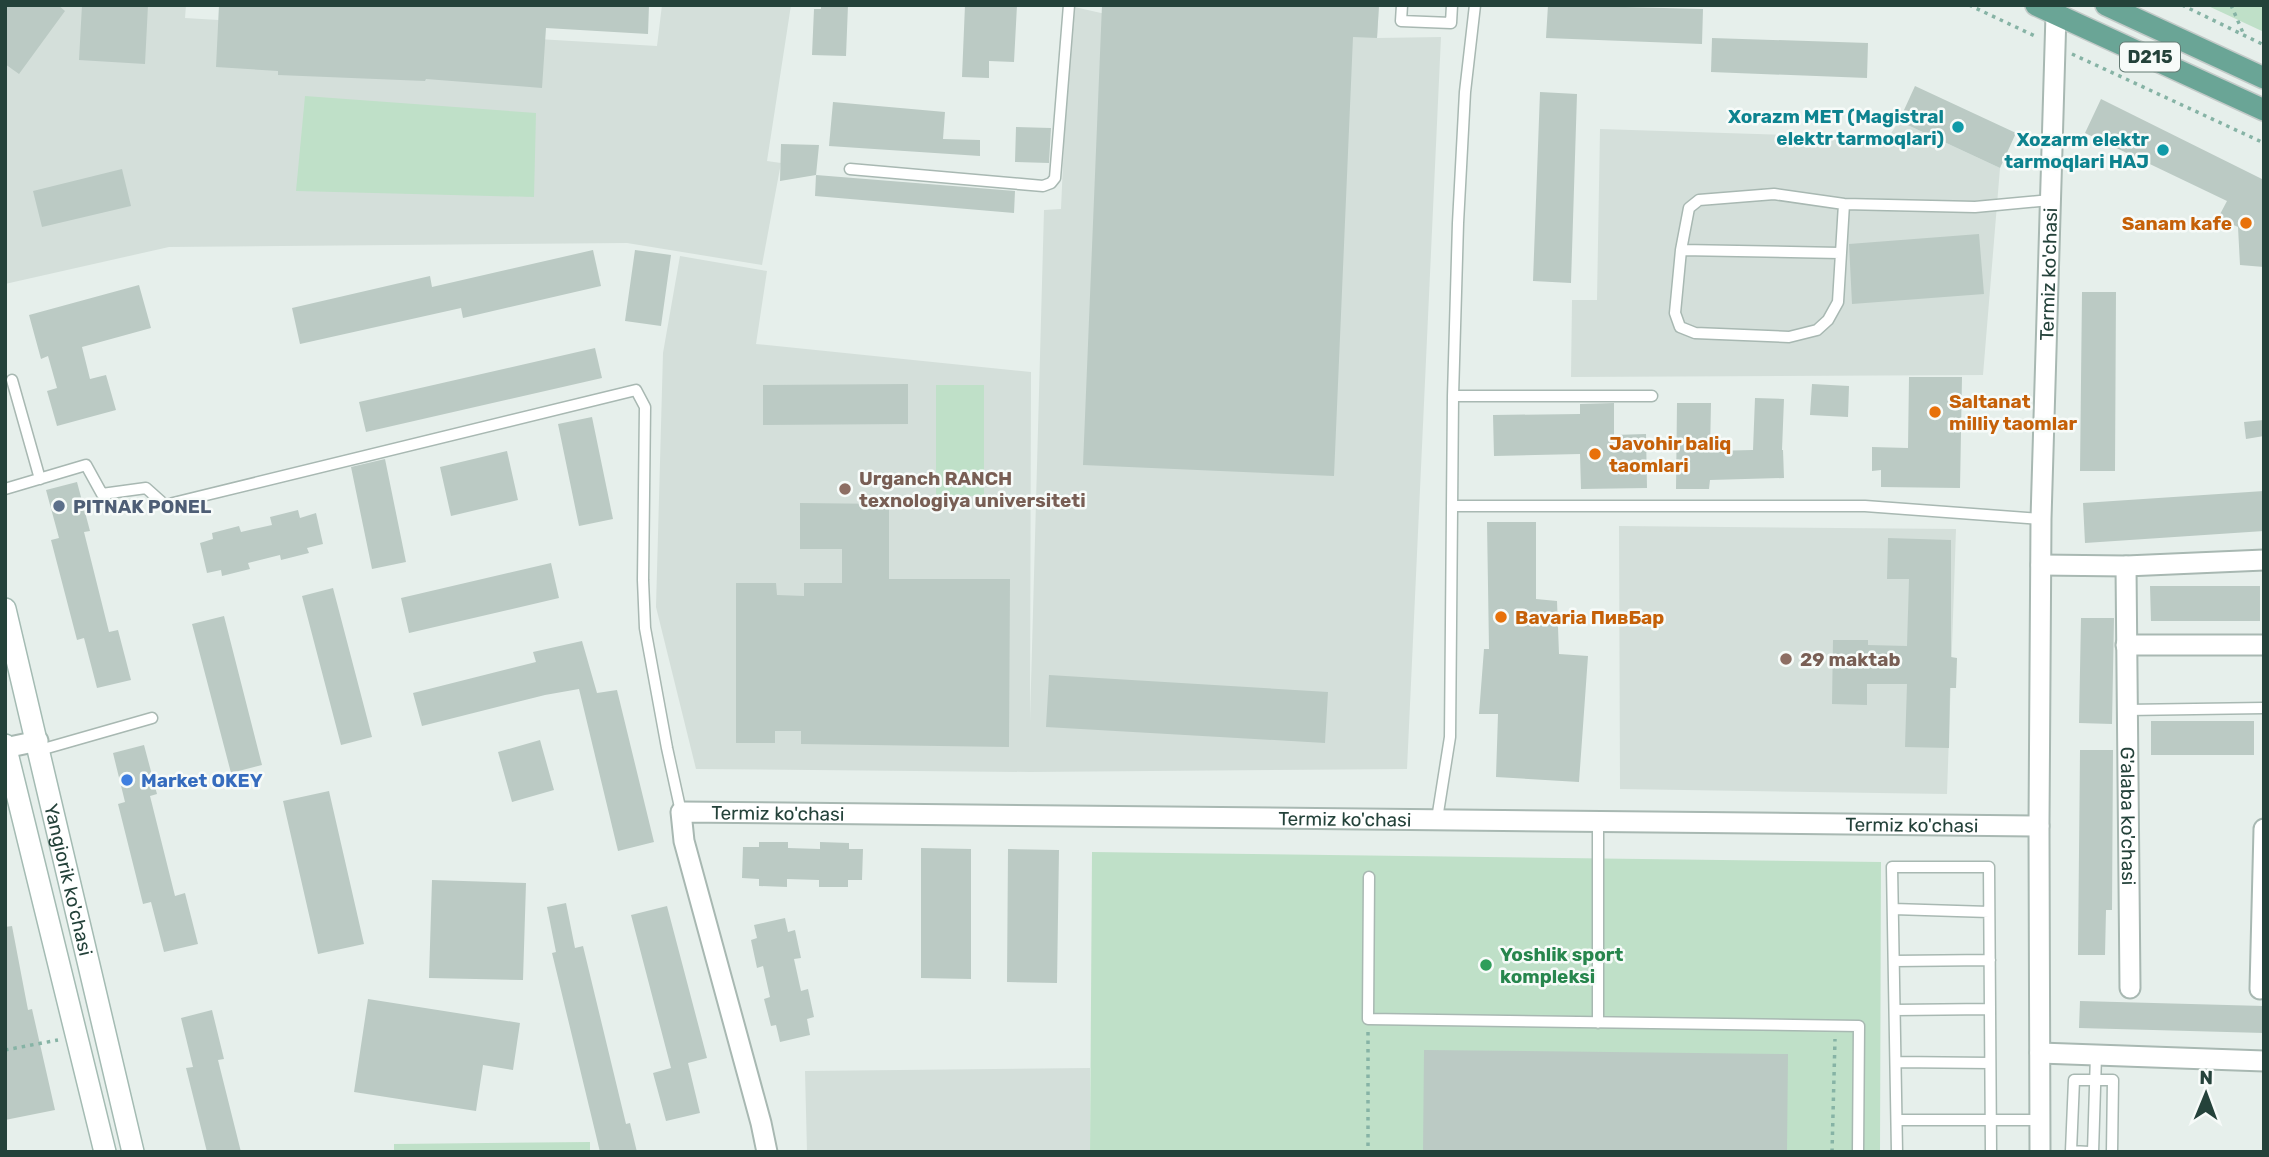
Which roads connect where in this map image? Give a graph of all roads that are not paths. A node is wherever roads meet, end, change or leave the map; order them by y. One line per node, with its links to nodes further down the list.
1 (1069, 5): 10 (lane)
2 (1402, 5): 3 (lane)
3 (1451, 5)
4 (1475, 5): 17 (lane)
5 (2036, 5): 7 (main road, D215)
6 (2106, 5): 8 (main road, D215)
7 (2056, 14): 9 (main road, D215); 11 (street, Termiz ko'chasi)
8 (2264, 78)
9 (2264, 110)
10 (850, 169)
11 (2050, 200): 12 (lane); 21 (street, Termiz ko'chasi)
12 (1844, 204): 13 (lane); 14 (lane)
13 (1681, 250): 14 (lane); 14 (lane)
14 (1840, 253)
15 (12, 380): 18 (lane)
16 (1652, 396): 17 (lane)
17 (1453, 397): 20 (lane)
18 (40, 479): 19 (lane); 33 (lane)
19 (5, 489)
20 (1452, 506): 21 (lane); 34 (lane)
21 (2041, 519): 23 (street, Termiz ko'chasi)
22 (2264, 560): 24 (street)
23 (2041, 565): 24 (street); 36 (street, Termiz ko'chasi)
24 (2126, 566): 26 (street, G'alaba ko'chasi)
25 (5, 609): 31 (main road, Yangiorik ko'chasi)
26 (2126, 645): 27 (street); 29 (street, G'alaba ko'chasi)
27 (2264, 645)
28 (2264, 708): 29 (lane)
29 (2126, 710): 43 (street, G'alaba ko'chasi)
30 (152, 718): 31 (lane)
31 (39, 746): 32 (street); 47 (main road, Yangiorik ko'chasi)
32 (5, 747): 49 (main road, Yangiorik ko'chasi)
33 (681, 812): 34 (street, Termiz ko'chasi); 61 (street)
34 (1437, 819): 35 (street, Termiz ko'chasi)
35 (1598, 821): 36 (street, Termiz ko'chasi); 48 (lane)
36 (2039, 827): 50 (street, Termiz ko'chasi)
37 (2264, 829): 44 (street)
38 (1369, 877): 48 (lane)
39 (1893, 909): 40 (lane); 40 (lane); 42 (lane)
40 (1989, 912): 41 (lane)
41 (1990, 960): 42 (lane); 45 (lane)
42 (1894, 961): 46 (lane)
43 (2130, 988)
44 (2260, 989)
45 (1990, 1009): 46 (lane); 54 (lane)
46 (1895, 1010): 53 (lane)
47 (100, 1013): 49 (main road); 60 (main road, Yangiorik ko'chasi)
48 (1598, 1023): 62 (lane)
49 (75, 1028): 59 (main road, Yangiorik ko'chasi)
50 (2040, 1053): 51 (street); 57 (street, Termiz ko'chasi)
51 (2096, 1055): 52 (street); 55 (lane)
52 (2264, 1061)
53 (1896, 1062): 54 (lane); 58 (lane)
54 (1990, 1063): 56 (lane)
55 (2095, 1080): 66 (lane); 66 (lane); 67 (lane)
56 (1990, 1120): 57 (lane); 58 (lane); 64 (lane)
57 (2040, 1120): 65 (street, Termiz ko'chasi)
58 (1897, 1121): 63 (lane)
59 (106, 1152)
60 (133, 1152)
61 (767, 1152)
62 (1858, 1152)
63 (1898, 1152)
64 (1991, 1152)
65 (2040, 1152)
66 (2091, 1152)
67 (2112, 1152)

